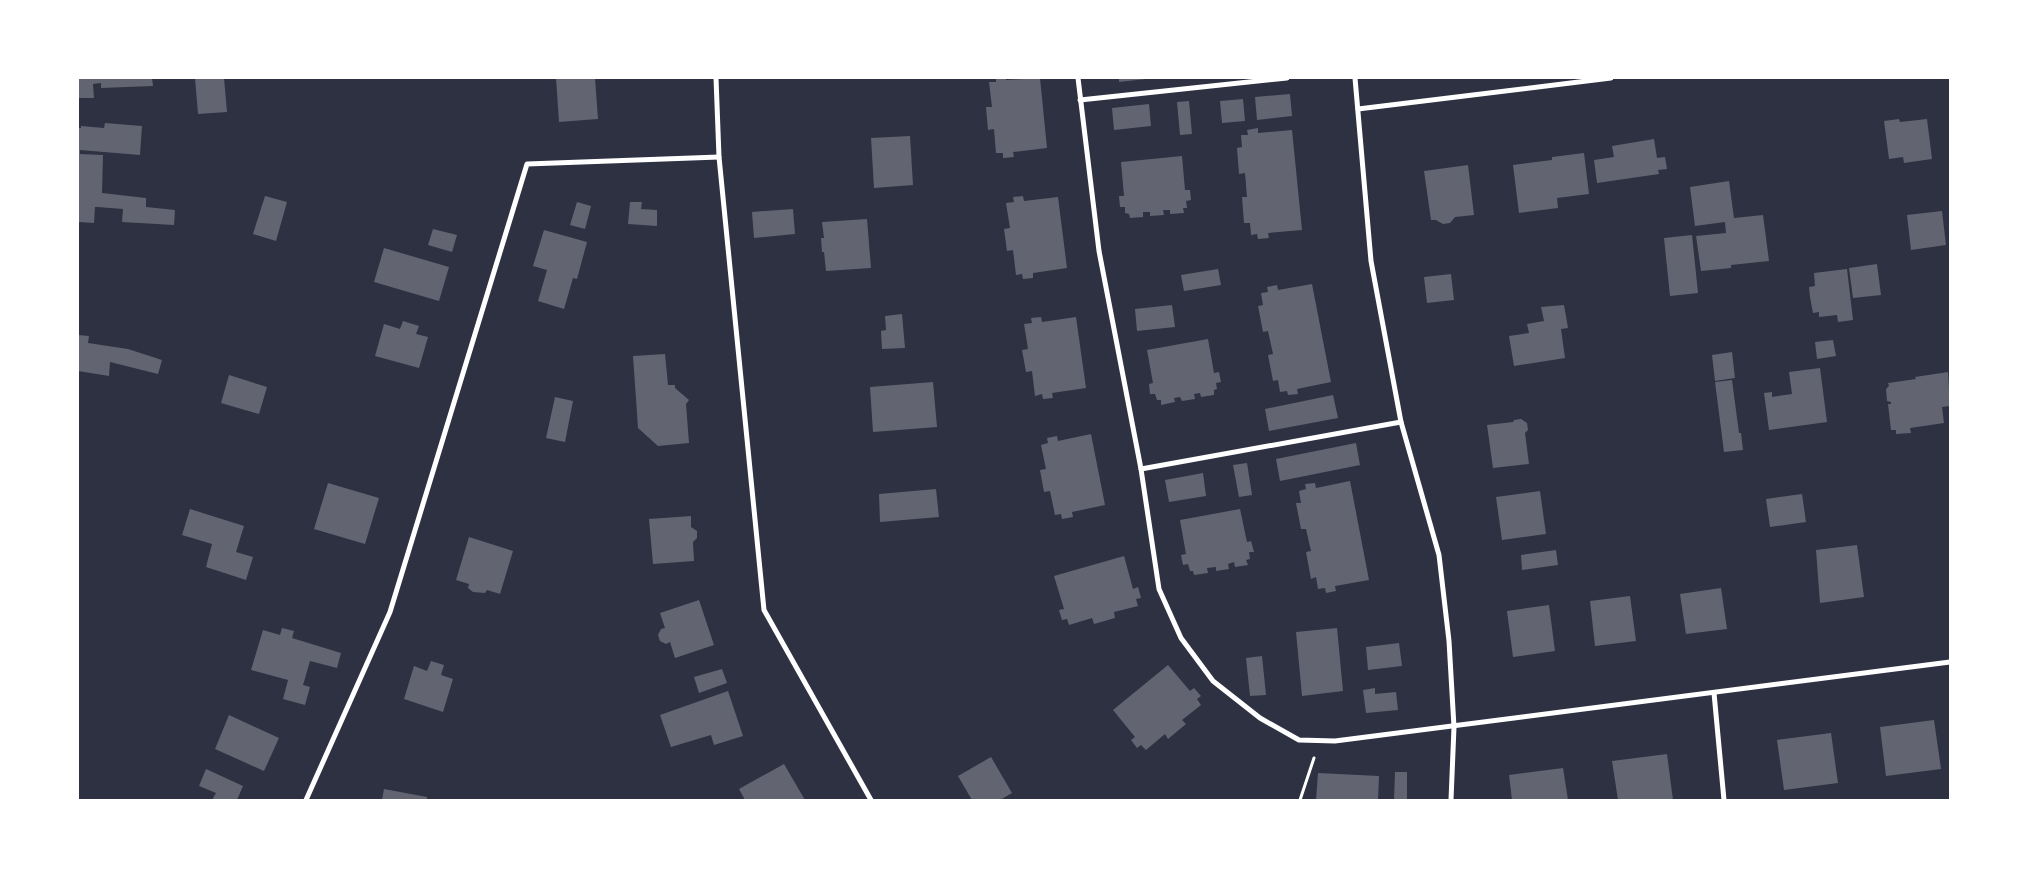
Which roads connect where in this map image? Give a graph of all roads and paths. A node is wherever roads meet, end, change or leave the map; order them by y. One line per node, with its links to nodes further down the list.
1 (716, 78): 8 (street)
2 (1078, 78): 6 (street)
3 (1287, 78): 6 (street)
4 (1354, 78): 7 (street)
5 (1611, 78): 7 (street)
6 (1080, 100): 10 (street)
7 (1358, 109): 9 (street)
8 (719, 157): 15 (street); 16 (street)
9 (1401, 422): 10 (street); 13 (street)
10 (1141, 469): 14 (street)
11 (1950, 662): 12 (street)
12 (1714, 693): 13 (street); 19 (street)
13 (1454, 727): 14 (street); 18 (street)
14 (1320, 741): 17 (path)
15 (306, 800)
16 (871, 800)
17 (1300, 800)
18 (1451, 800)
19 (1724, 800)

